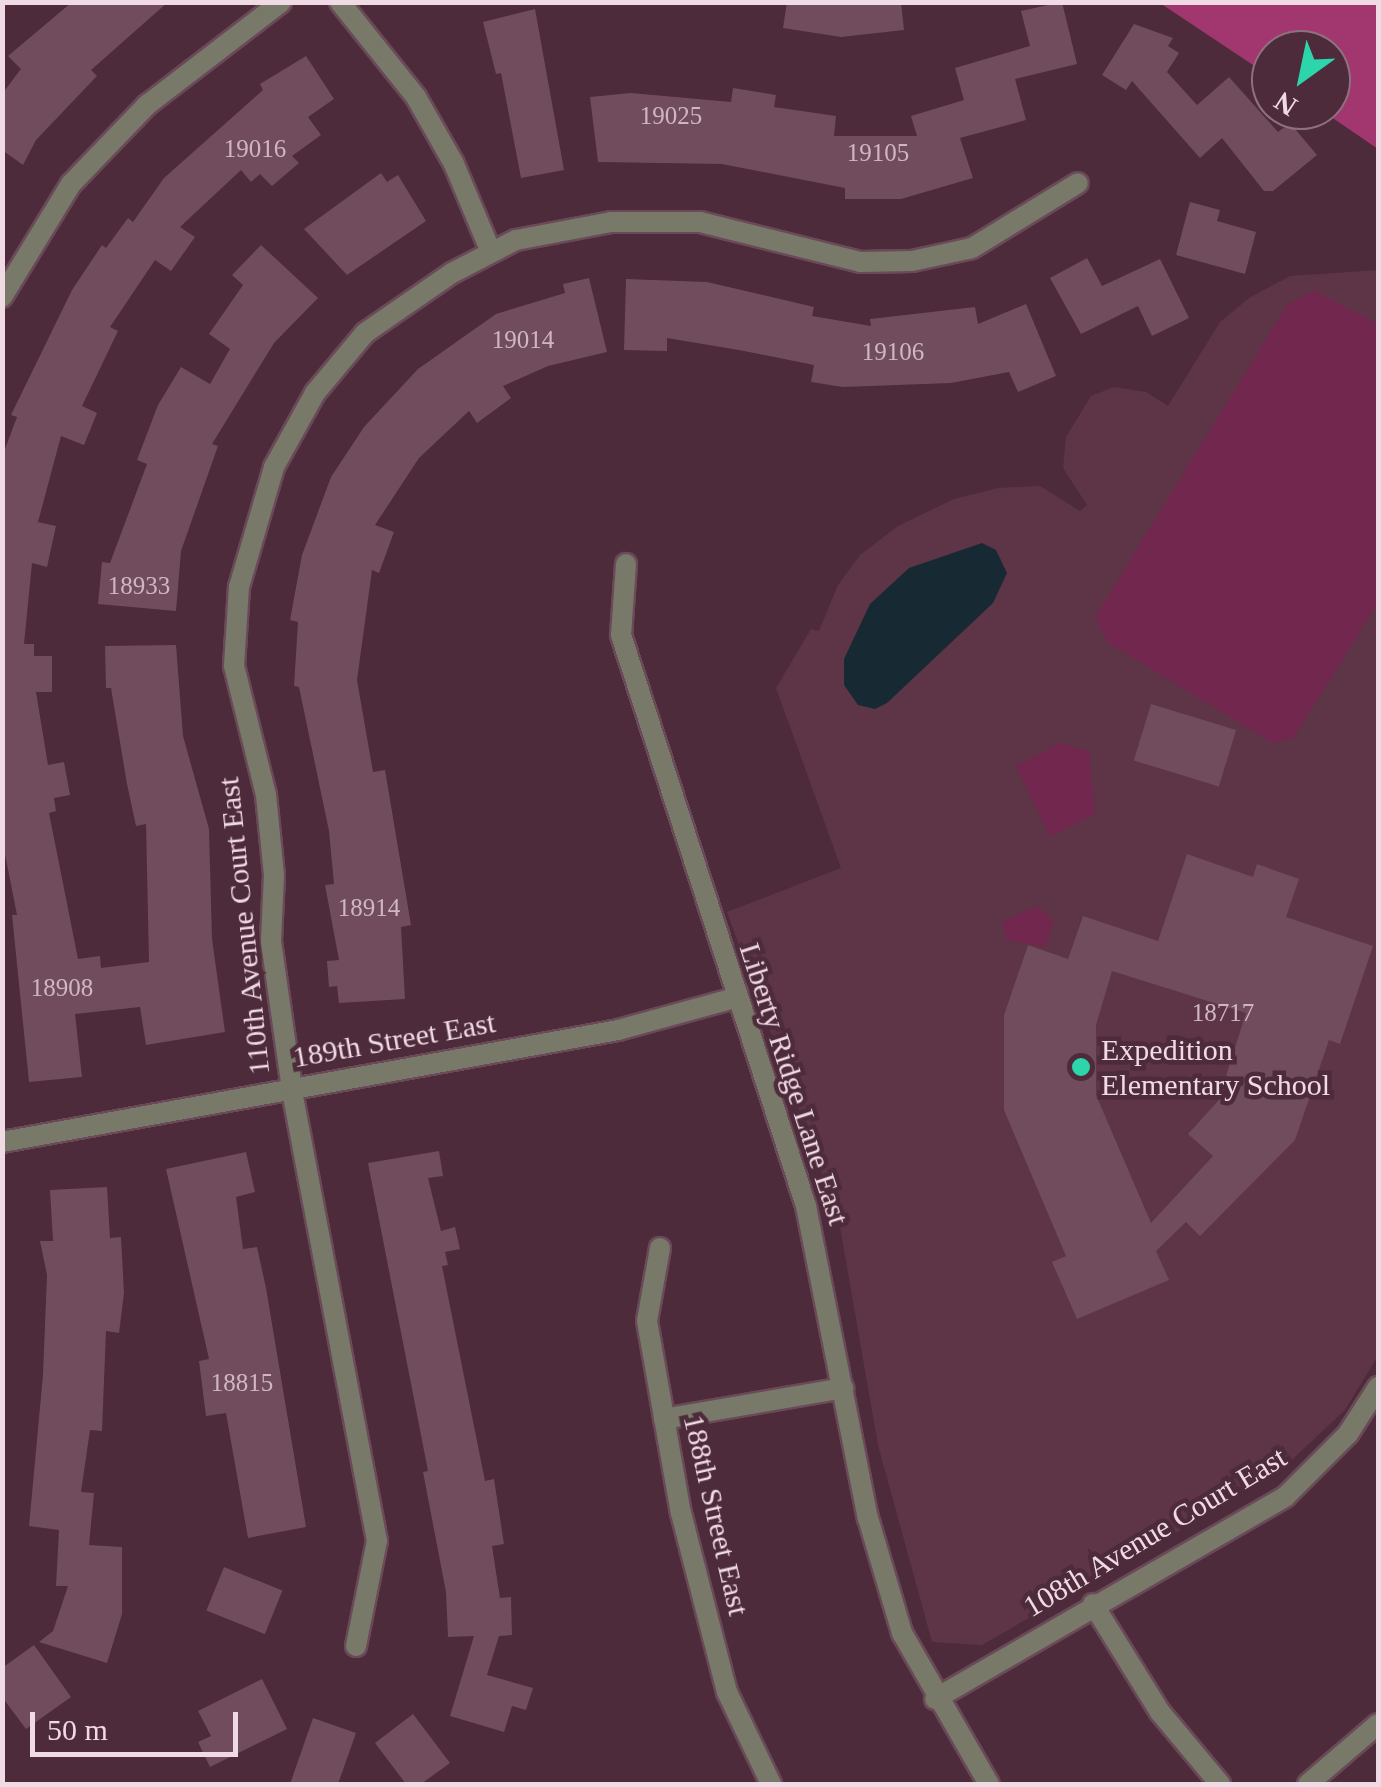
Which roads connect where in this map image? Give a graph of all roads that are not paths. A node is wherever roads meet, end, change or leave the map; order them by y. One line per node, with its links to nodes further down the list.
1 (280, 2): 5 (street)
2 (340, 2): 4 (street)
3 (1078, 183): 4 (street, 110th Avenue Court East)
4 (491, 252): 8 (street, 110th Avenue Court East)
5 (2, 297)
6 (626, 564): 7 (street, Liberty Ridge Lane East)
7 (736, 998): 8 (street, 189th Street East); 12 (street, Liberty Ridge Lane East)
8 (292, 1089): 9 (street, 189th Street East); 15 (street, 110th Avenue Court East)
9 (2, 1142)
10 (660, 1248): 13 (street, 188th Street East)
11 (1378, 1387): 14 (street, 108th Avenue Court East)
12 (843, 1388): 13 (street); 16 (street, Liberty Ridge Lane East)
13 (664, 1419): 18 (street, 188th Street East)
14 (1093, 1604): 16 (street, 108th Avenue Court East); 20 (street)
15 (356, 1646)
16 (936, 1700): 19 (street, Liberty Ridge Lane East)
17 (1378, 1724): 21 (street)
18 (771, 1784)
19 (988, 1784)
20 (1220, 1784)
21 (1308, 1784)

